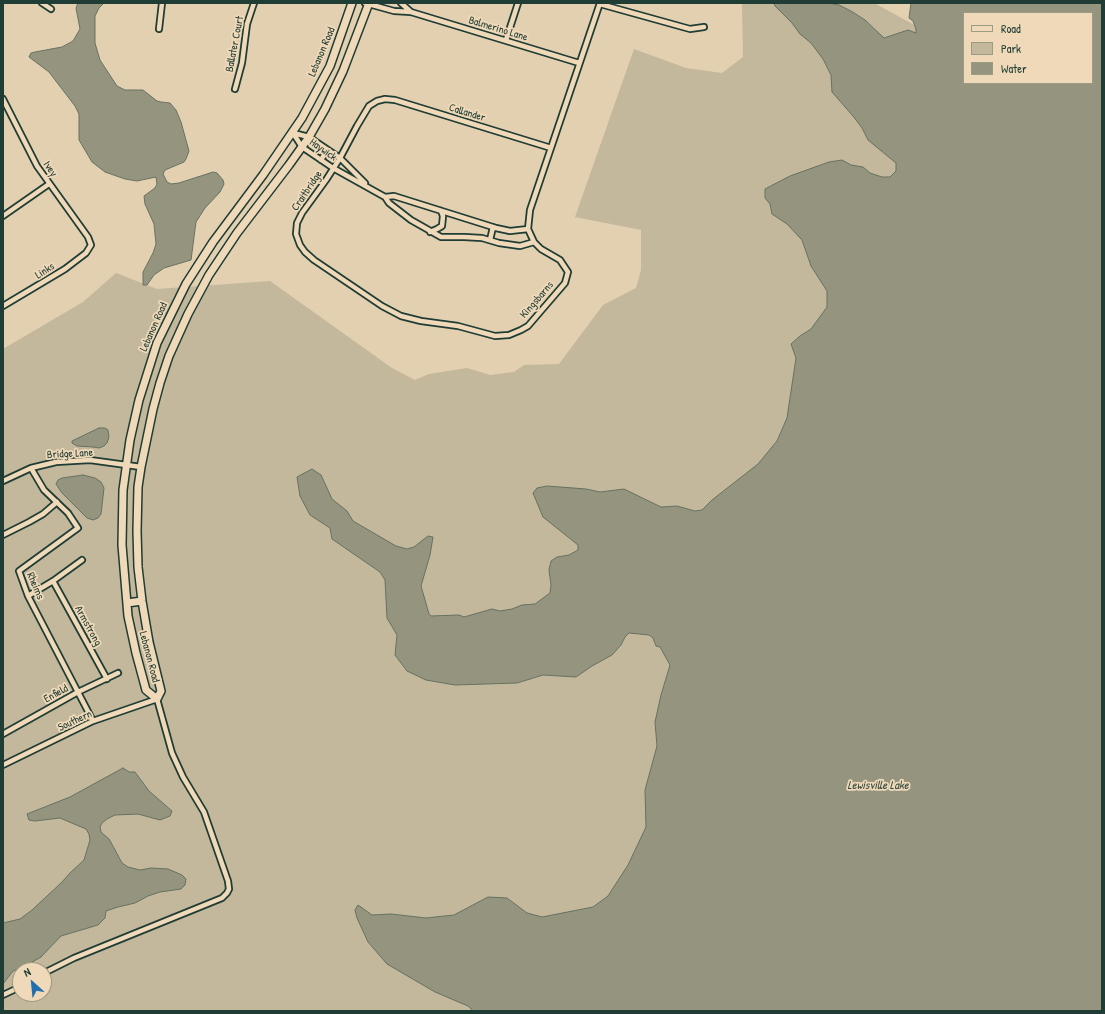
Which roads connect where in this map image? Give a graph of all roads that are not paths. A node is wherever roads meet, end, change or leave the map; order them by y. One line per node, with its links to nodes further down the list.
1 (42, 3): 9 (street)
2 (162, 3): 12 (street)
3 (254, 3): 15 (street, Ballater Court)
4 (352, 3): 18 (main road, Lebanon Road)
5 (401, 3): 10 (street, Balmerino Lane)
6 (518, 3): 13 (street)
7 (368, 4): 10 (street, Balmerino Lane); 19 (main road, Lebanon Road)
8 (600, 4): 11 (street); 14 (street)
9 (51, 9)
10 (411, 12): 13 (street, Balmerino Lane)
11 (704, 27)
12 (159, 29)
13 (506, 40): 14 (street, Balmerino Lane)
14 (579, 63): 21 (street)
15 (235, 89)
16 (3, 99): 26 (street, Ivey)
17 (377, 101): 21 (street, Callander); 23 (street, Craitbridge)
18 (292, 133): 19 (street, Haywick); 20 (street, Haywick); 39 (main road, Lebanon Road)
19 (309, 137): 20 (main road, Lebanon Road); 22 (street, Haywick)
20 (302, 147): 24 (street, Haywick); 40 (main road, Lebanon Road)
21 (551, 148): 32 (street)
22 (328, 150): 23 (street, Haywick); 24 (street)
23 (340, 158): 25 (street, Craitbridge); 27 (street, Haywick)
24 (321, 160): 25 (street, Haywick)
25 (333, 168): 27 (street, Haywick); 34 (street, Craitbridge)
26 (49, 184): 30 (street); 37 (street, Ivey)
27 (369, 187): 28 (street, Haywick)
28 (386, 196): 29 (street, Haywick); 33 (street, Haywick)
29 (441, 211): 31 (street, Haywick); 33 (street)
30 (3, 216)
31 (492, 227): 32 (street, Haywick); 35 (street)
32 (528, 229): 36 (street, Kingsbarns)
33 (430, 232): 35 (street, Haywick)
34 (296, 234): 36 (street, Kingsbarns)
35 (490, 240): 36 (street, Haywick)
36 (534, 242)
37 (91, 245): 38 (street, Links)
38 (3, 306)
39 (126, 465): 40 (street, Bridge Lane); 41 (street, Bridge Lane); 49 (main road, Lebanon Road)
40 (141, 466): 48 (main road, Lebanon Road)
41 (31, 468): 42 (street, Bridge Lane); 43 (street, Rheims)
42 (3, 481)
43 (57, 502): 44 (street); 47 (street, Rheims)
44 (3, 535)
45 (82, 560): 46 (street)
46 (53, 581): 47 (street); 51 (street, Armstrong)
47 (28, 596): 52 (street, Rheims)
48 (142, 601): 49 (main road); 53 (main road, Lebanon Road)
49 (127, 603): 53 (main road, Lebanon Road)
50 (118, 673): 51 (street, Enfield)
51 (106, 679): 52 (street, Enfield)
52 (78, 692): 54 (street, Rheims); 55 (street, Enfield)
53 (157, 699): 54 (street, Southern); 57 (street, Lebanon Road)
54 (92, 721): 56 (street, Southern)
55 (3, 734)
56 (3, 765)
57 (52, 969)

